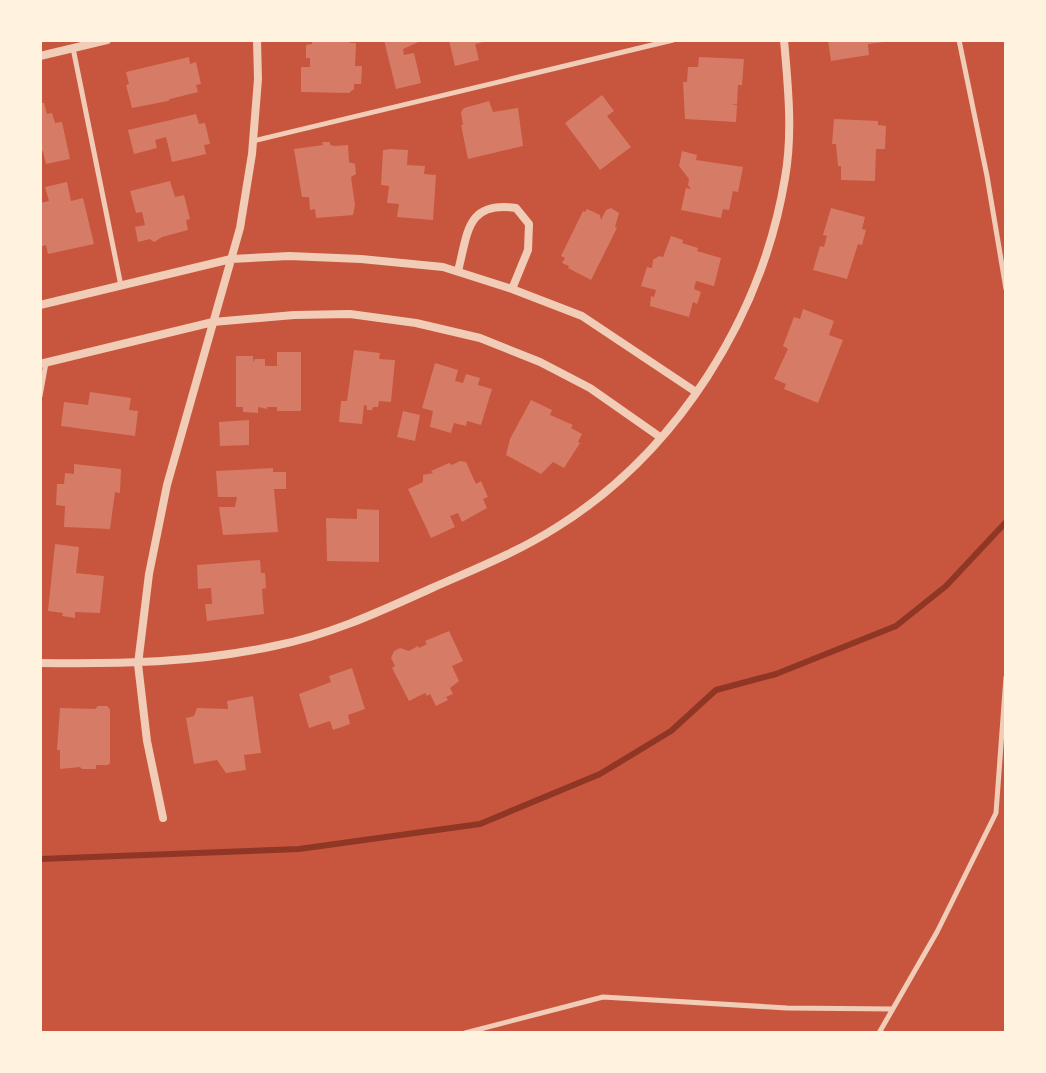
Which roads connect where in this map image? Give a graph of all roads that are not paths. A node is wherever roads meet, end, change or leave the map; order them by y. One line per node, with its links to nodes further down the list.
1 (107, 40): 6 (street)
2 (257, 40): 8 (street)
3 (673, 40): 8 (lane)
4 (784, 40): 17 (street)
5 (959, 40): 13 (lane)
6 (73, 48): 7 (street); 11 (lane)
7 (40, 56)
8 (253, 141): 9 (street)
9 (231, 259): 10 (street); 11 (street); 15 (street)
10 (458, 271): 12 (street); 12 (street)
11 (121, 286): 14 (street)
12 (512, 289): 17 (street)
13 (1006, 289)
14 (40, 305)
15 (213, 322): 16 (street); 19 (street); 21 (street)
16 (43, 363): 18 (lane)
17 (696, 392): 19 (street)
18 (40, 396)
19 (660, 437): 21 (street)
20 (40, 663): 21 (street)
21 (138, 664): 23 (street)
22 (1006, 677): 24 (lane)
23 (163, 818)
24 (893, 1009): 25 (lane); 26 (lane)
25 (465, 1033)
26 (879, 1033)

